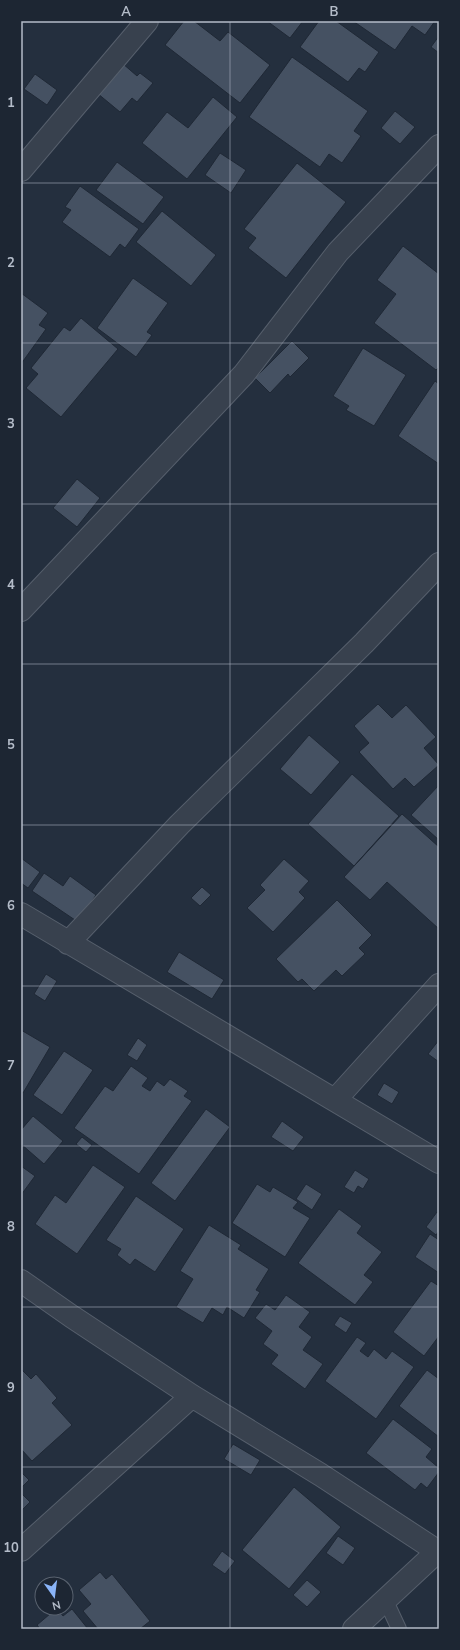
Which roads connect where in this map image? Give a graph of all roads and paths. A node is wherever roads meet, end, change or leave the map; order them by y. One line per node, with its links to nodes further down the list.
1 (148, 21): 3 (street)
2 (439, 146): 5 (street)
3 (21, 170)
4 (439, 564): 7 (street)
5 (21, 610)
6 (21, 914): 7 (street)
7 (68, 943): 9 (street)
8 (439, 985): 9 (street)
9 (335, 1100): 10 (street)
10 (439, 1162)
11 (21, 1281): 12 (street)
12 (192, 1396): 13 (street); 14 (street)
13 (21, 1550)
14 (438, 1550): 15 (street)
15 (385, 1599): 16 (street); 17 (lane)
16 (354, 1629)
17 (398, 1629)

